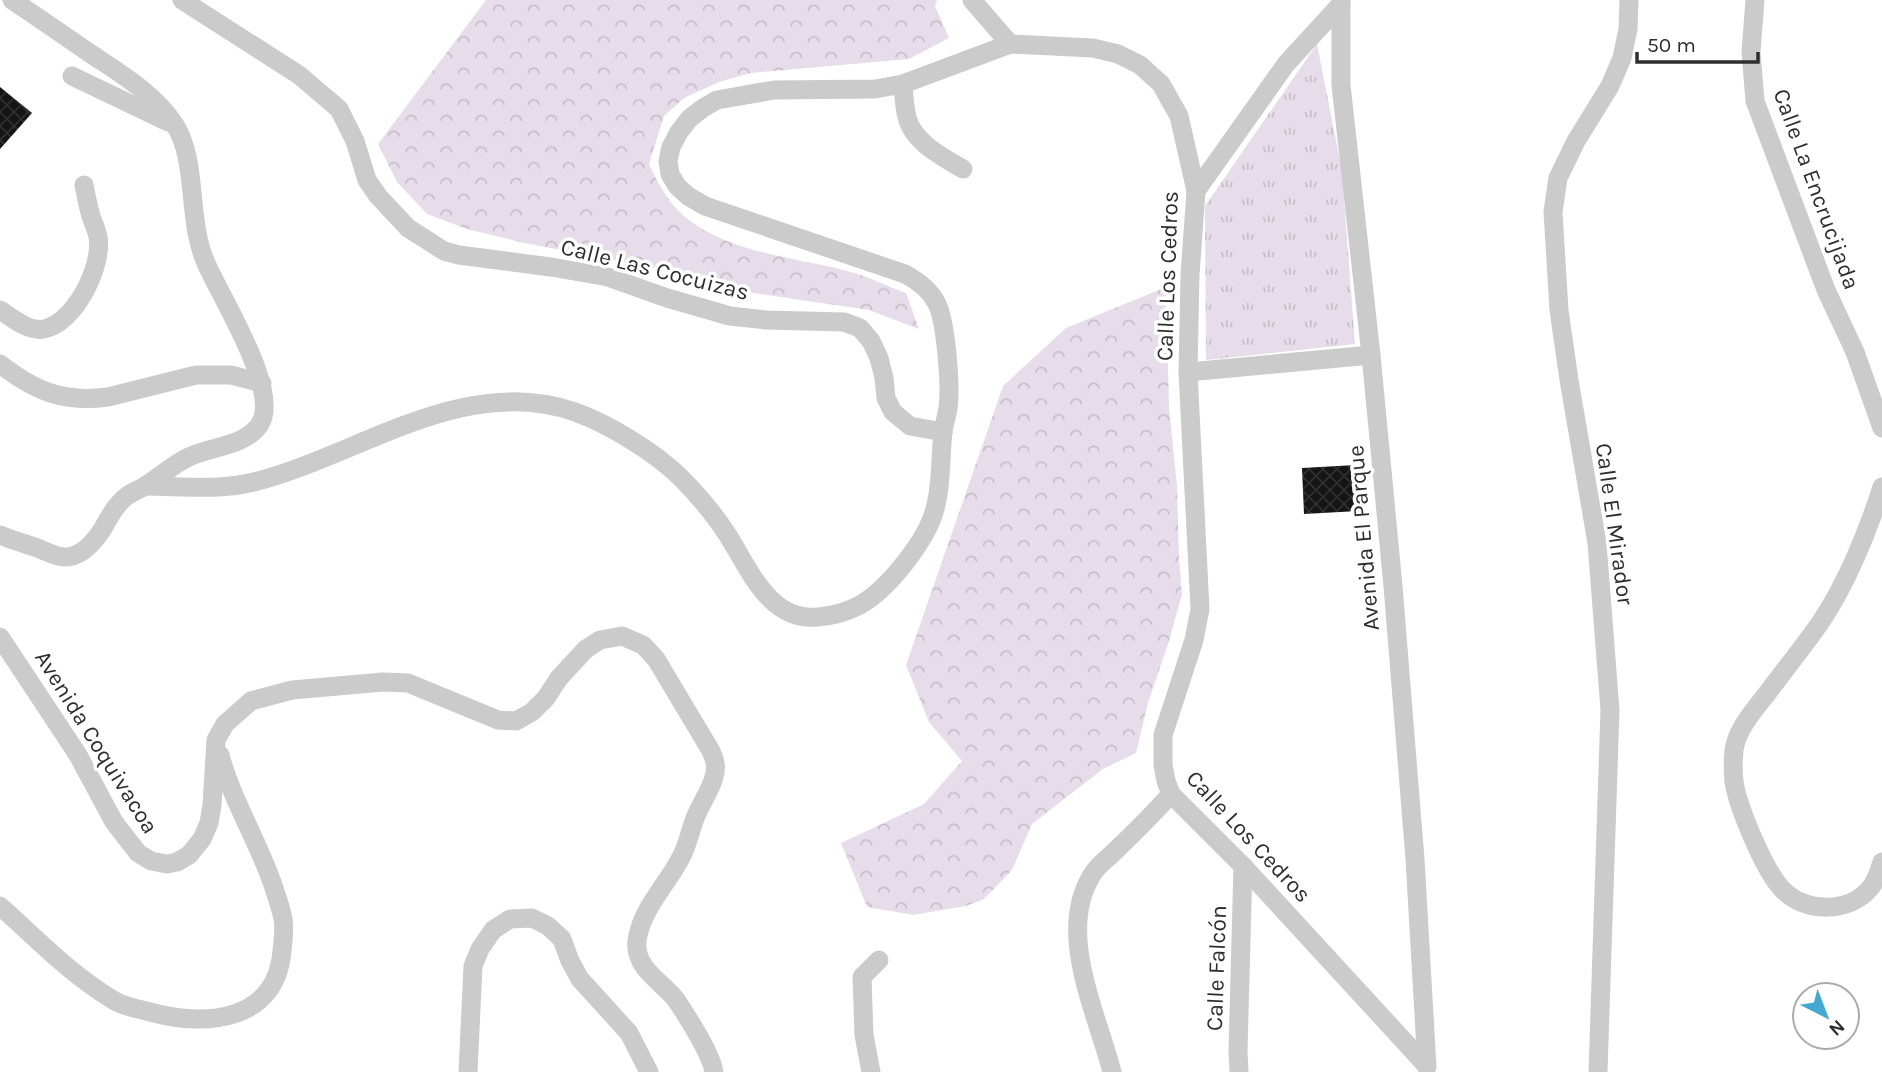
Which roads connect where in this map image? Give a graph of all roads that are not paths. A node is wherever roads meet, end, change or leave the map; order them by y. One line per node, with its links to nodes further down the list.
1 (12, 0): 10 (street)
2 (182, 0): 20 (street, Calle Las Cocuizas)
3 (972, 0): 7 (street)
4 (1629, 0): 38 (street, Calle El Mirador)
5 (1755, 0): 19 (street, Calle La Encrucijada)
6 (1341, 2): 13 (street); 15 (street, Avenida El Parque)
7 (1010, 44): 9 (street, Calle Los Cedros); 13 (street, Calle Los Cedros)
8 (72, 76): 10 (street)
9 (903, 84): 11 (street); 20 (street, Calle Los Cedros)
10 (176, 126): 18 (street)
11 (963, 169)
12 (84, 185): 14 (street)
13 (1196, 191): 17 (street, Calle Los Cedros)
14 (0, 310)
15 (1371, 355): 17 (street); 31 (street, Avenida El Parque)
16 (0, 364): 18 (street)
17 (1188, 373): 26 (street, Calle Los Cedros)
18 (262, 383): 21 (street)
19 (1882, 428)
20 (943, 432): 21 (street)
21 (146, 486): 23 (street)
22 (1882, 487): 27 (street)
23 (0, 534)
24 (0, 637): 25 (street, Avenida Coquivacoa)
25 (216, 740): 29 (street); 34 (street)
26 (1171, 794): 28 (street, Calle Los Cedros); 36 (street)
27 (1882, 862)
28 (1243, 866): 31 (street, Calle Los Cedros); 37 (street, Calle Falcón)
29 (0, 906)
30 (879, 960): 35 (street)
31 (1427, 1068)
32 (468, 1072): 33 (street)
33 (649, 1072)
34 (714, 1072)
35 (871, 1072)
36 (1112, 1072)
37 (1239, 1072)
38 (1598, 1072)

